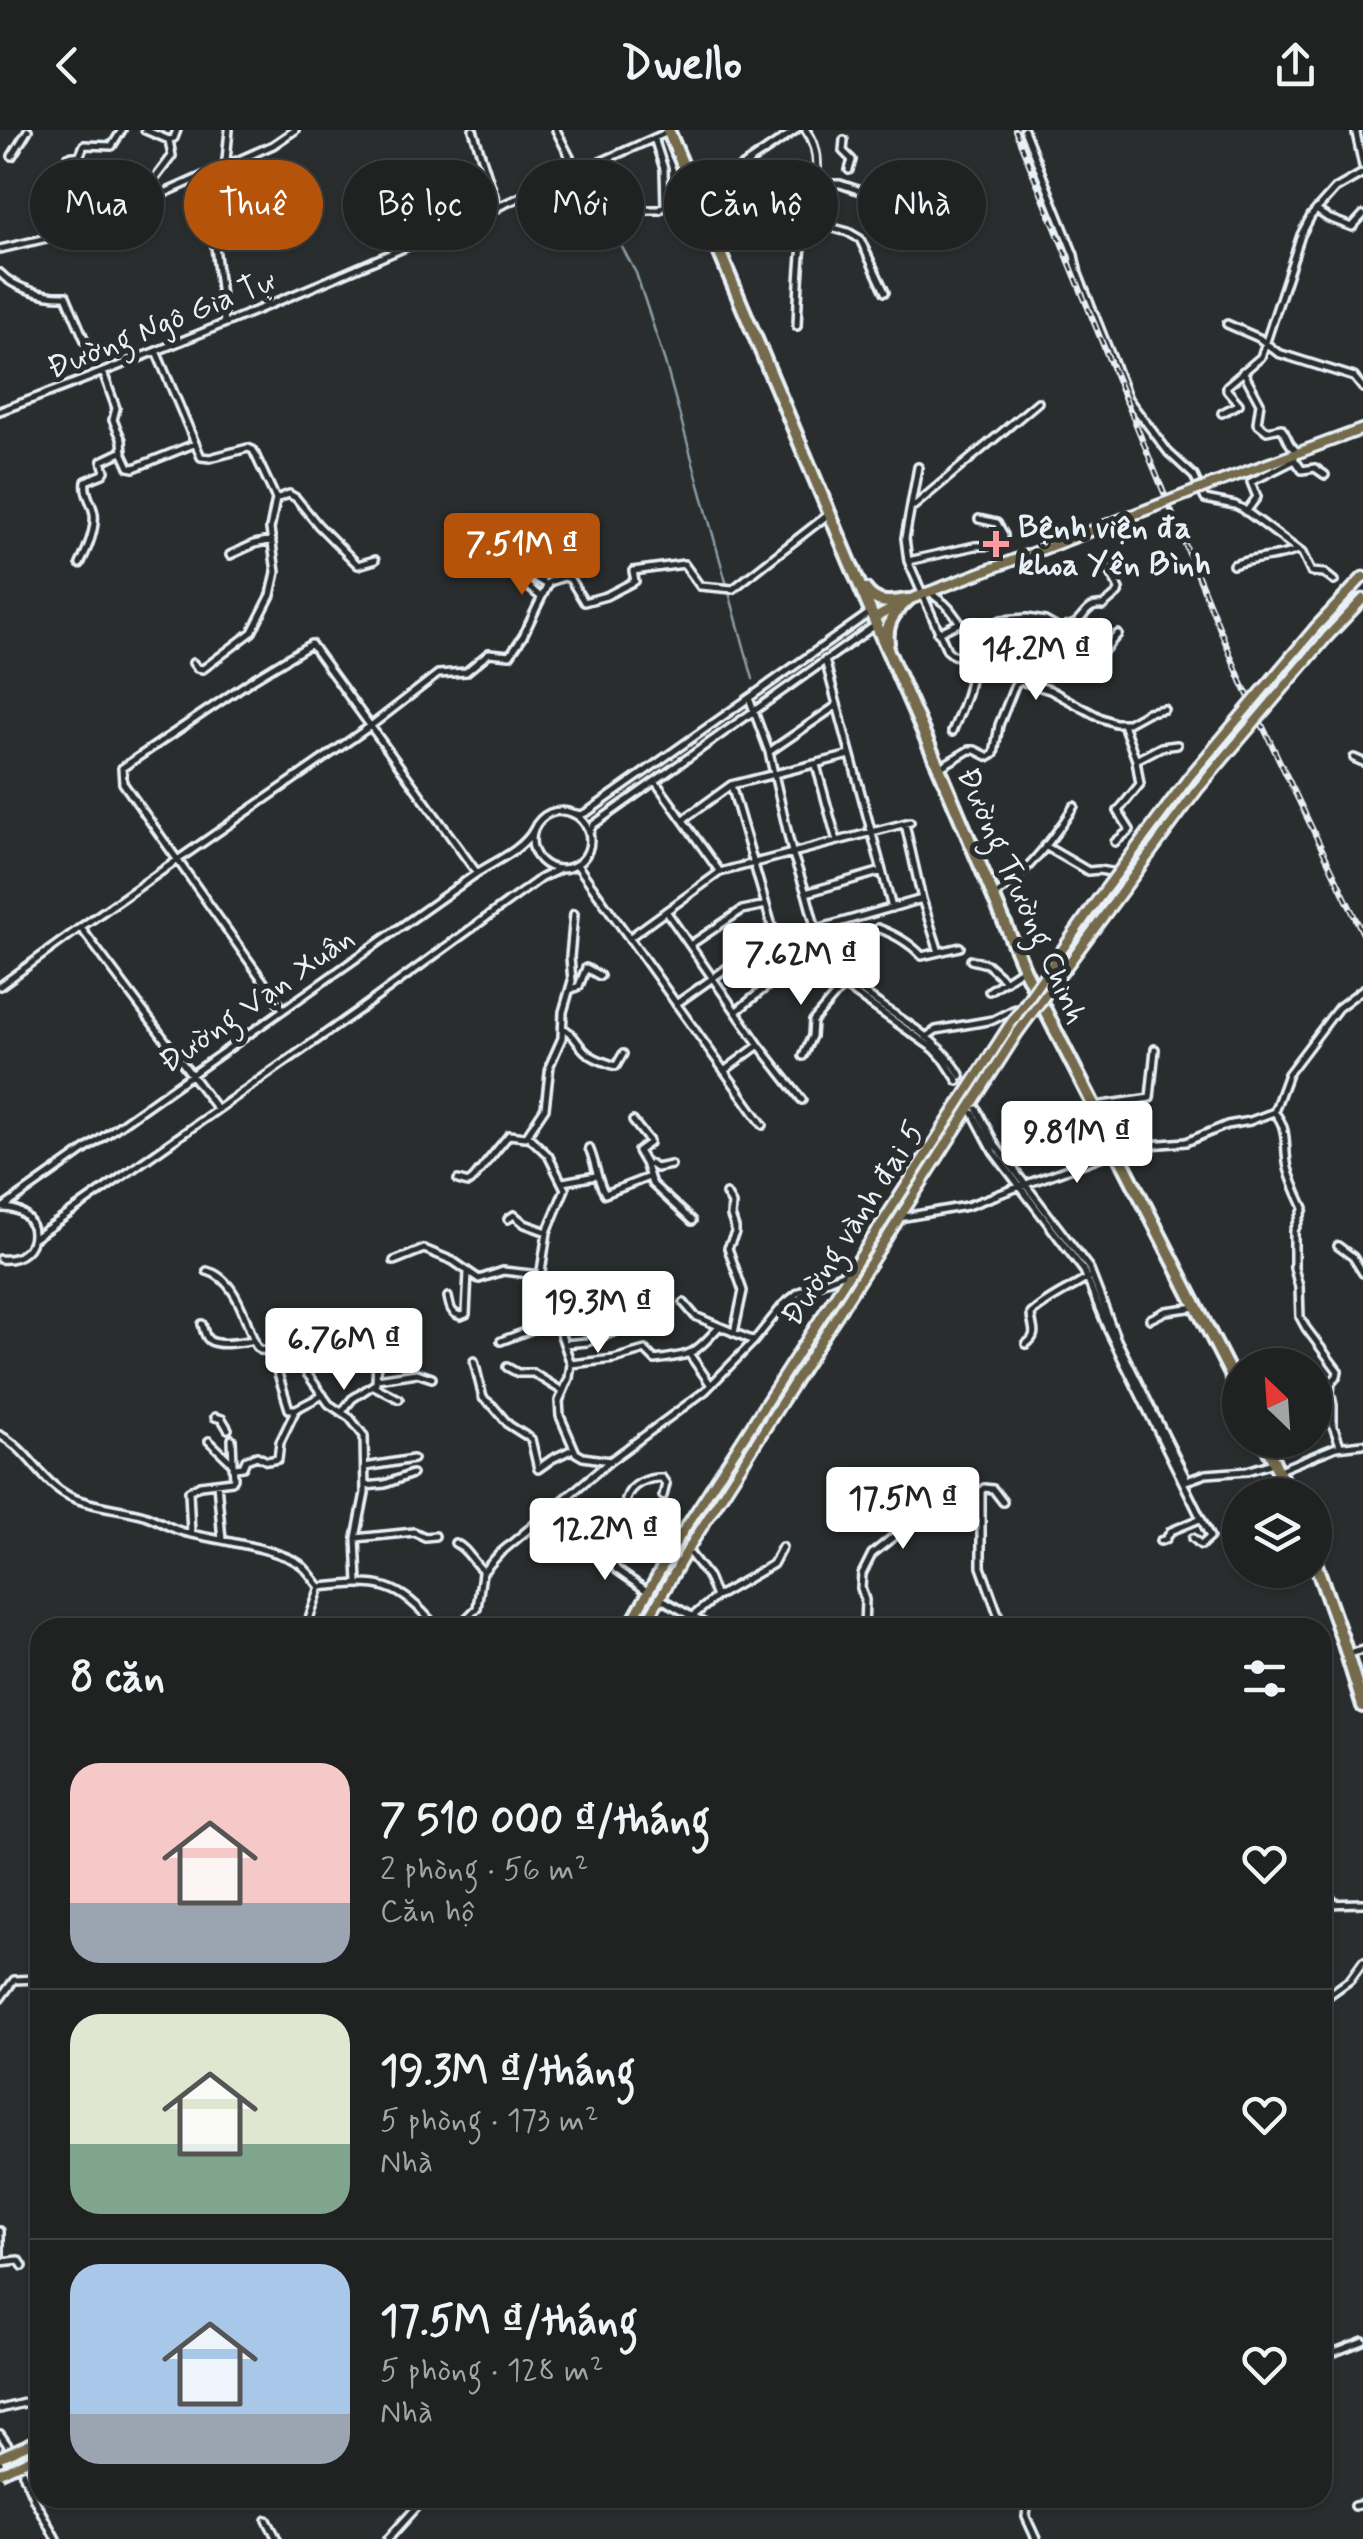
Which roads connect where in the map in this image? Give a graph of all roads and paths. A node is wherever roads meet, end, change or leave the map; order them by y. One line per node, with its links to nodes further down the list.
1 (28, 130): 17 (street)
2 (122, 130): 18 (street)
3 (145, 130): 15 (street)
4 (177, 130): 15 (street)
5 (228, 130): 19 (street)
6 (295, 130): 20 (street)
7 (474, 130): 32 (street)
8 (556, 130): 21 (street)
9 (796, 130): 24 (street)
10 (806, 130): 25 (street)
11 (1024, 130): 64 (street)
12 (1357, 130): 27 (street)
13 (668, 131): 14 (street, Đường Ngô Gia Tự); 23 (highway, Đường Trường Chinh)
14 (654, 138): 22 (street, Đường Ngô Gia Tự); 33 (street)
15 (169, 140): 26 (street)
16 (844, 140): 29 (street)
17 (12, 156)
18 (68, 160)
19 (226, 160)
20 (236, 160)
21 (571, 160)
22 (606, 160)
23 (680, 160)
24 (752, 160)
25 (816, 160)
26 (164, 167)
27 (1363, 169): 34 (street)
28 (838, 185): 29 (street)
29 (842, 185): 30 (street)
30 (858, 192)
31 (517, 200): 32 (street, Đường Ngô Gia Tự)
32 (498, 208): 44 (street, Đường Ngô Gia Tự)
33 (644, 210)
34 (1316, 210): 35 (street); 47 (street)
35 (1363, 215)
36 (838, 229): 43 (street)
37 (30, 242): 38 (street)
38 (0, 249)
39 (215, 250): 44 (street)
40 (718, 250): 65 (highway, Đường Trường Chinh)
41 (802, 250): 46 (street)
42 (0, 273): 49 (street)
43 (884, 292)
44 (224, 323): 48 (street, Đường Ngô Gia Tự)
45 (1227, 324): 47 (street)
46 (797, 326)
47 (1266, 344): 50 (street); 52 (street)
48 (156, 352): 51 (street, Đường Ngô Gia Tự); 57 (street)
49 (92, 357)
50 (1243, 371): 55 (street); 59 (street)
51 (103, 372): 54 (street, Đường Ngô Gia Tự); 58 (street)
52 (1363, 388)
53 (1038, 402): 63 (street)
54 (0, 411)
55 (1222, 412)
56 (1363, 429): 59 (main road)
57 (194, 444): 58 (street); 62 (street)
58 (123, 451): 73 (street)
59 (1296, 456): 61 (street); 64 (street); 81 (main road, bridge)
60 (918, 467): 63 (street)
61 (1326, 475)
62 (276, 499): 67 (street); 71 (street)
63 (912, 507): 72 (street)
64 (1246, 512): 68 (street)
65 (829, 514): 77 (highway, Đường Trường Chinh); 80 (street)
66 (979, 519): 72 (street)
67 (272, 540): 69 (street); 93 (street)
68 (1297, 550): 74 (street); 79 (street)
69 (230, 555)
70 (571, 557): 80 (street)
71 (375, 560)
72 (908, 561): 81 (street)
73 (80, 564)
74 (1233, 564)
75 (504, 566): 82 (street)
76 (1109, 570): 87 (street)
77 (854, 572): 84 (highway); 85 (highway, Đường Trường Chinh)
78 (1363, 578): 197 (main road, Đường vành đai 5, bridge)
79 (1334, 581)
80 (546, 585): 82 (street)
81 (926, 593): 84 (main road); 86 (street); 88 (street)
82 (541, 596): 100 (street)
83 (1363, 598): 189 (main road, Đường vành đai 5, bridge)
84 (908, 600): 85 (main road); 90 (highway)
85 (873, 618): 90 (highway, Đường Trường Chinh); 91 (street); 95 (street)
86 (959, 623): 87 (street); 88 (street)
87 (1060, 630): 92 (street)
88 (938, 634): 101 (street)
89 (1118, 634): 92 (street)
90 (889, 654): 109 (highway, Đường Trường Chinh)
91 (825, 660): 96 (street); 98 (street)
92 (1044, 660): 94 (street)
93 (193, 662)
94 (1036, 684): 99 (street); 109 (street)
95 (749, 698): 98 (street); 114 (street)
96 (836, 706): 103 (street); 104 (street)
97 (1164, 708): 99 (street)
98 (755, 710): 103 (street); 111 (street)
99 (1123, 724): 106 (street)
100 (372, 725): 123 (street); 123 (street); 129 (street)
101 (952, 732)
102 (1177, 745): 106 (street)
103 (770, 752): 110 (street)
104 (850, 755): 108 (street); 118 (street)
105 (1354, 758): 107 (street)
106 (1136, 760): 120 (street)
107 (1363, 762)
108 (816, 764): 110 (street); 119 (street)
109 (940, 768): 132 (highway, Đường Trường Chinh)
110 (774, 776): 112 (street); 122 (street)
111 (655, 781): 115 (street); 117 (street)
112 (731, 786): 115 (street); 124 (street)
113 (1074, 806): 121 (street)
114 (572, 813): 116 (street); 117 (street)
115 (684, 819): 128 (street)
116 (534, 829): 126 (street); 129 (street, Đường Vạn Xuân)
117 (589, 832): 125 (street)
118 (870, 832): 119 (street); 127 (street); 133 (street)
119 (836, 840): 122 (street)
120 (1115, 842)
121 (1044, 846): 130 (street); 132 (street)
122 (792, 852): 124 (street); 131 (street)
123 (179, 860): 138 (street); 160 (street)
124 (755, 863): 128 (street); 134 (street)
125 (577, 865): 126 (street); 141 (street)
126 (558, 870): 172 (street, Đường Vạn Xuân)
127 (882, 871): 131 (street); 135 (street)
128 (720, 872): 136 (street)
129 (477, 873): 160 (street, Đường Vạn Xuân)
130 (1136, 876)
131 (806, 893): 139 (street)
132 (994, 897): 148 (highway, Đường Trường Chinh)
133 (922, 900): 135 (street); 145 (street)
134 (766, 905): 142 (street); 143 (street)
135 (892, 908): 139 (street)
136 (666, 911): 141 (street); 143 (street)
137 (574, 914): 156 (street)
138 (81, 927): 154 (street); 169 (street)
139 (816, 930): 142 (street); 161 (street)
140 (872, 933): 145 (street)
141 (629, 938): 158 (street)
142 (776, 940): 150 (street)
143 (689, 946): 150 (street)
144 (960, 946): 145 (street)
145 (939, 952)
146 (848, 956): 163 (street)
147 (971, 960): 152 (street)
148 (1024, 968): 152 (street); 171 (highway, Đường Trường Chinh)
149 (600, 976): 156 (street)
150 (712, 977): 158 (street); 161 (street)
151 (834, 978): 153 (street)
152 (1006, 982): 157 (street)
153 (844, 984): 163 (street); 167 (street)
154 (0, 986)
155 (1363, 989): 174 (street)
156 (570, 990): 162 (street)
157 (989, 991)
158 (676, 1004): 168 (street)
159 (1017, 1008): 163 (street)
160 (283, 1010): 169 (street, Đường Vạn Xuân)
161 (737, 1011): 164 (street)
162 (563, 1028): 166 (street); 177 (street)
163 (926, 1037)
164 (759, 1045): 168 (street); 170 (street)
165 (1155, 1050): 171 (street)
166 (623, 1054)
167 (803, 1056)
168 (724, 1071): 176 (street)
169 (191, 1076): 172 (street); 188 (street, Đường Vạn Xuân)
170 (802, 1100)
171 (1093, 1107): 179 (highway, Đường Trường Chinh)
172 (217, 1109): 193 (street, Đường Vạn Xuân)
173 (975, 1111): 186 (street)
174 (1274, 1112): 179 (street); 239 (street)
175 (632, 1121): 181 (street)
176 (763, 1126)
177 (527, 1135): 184 (street); 185 (street)
178 (588, 1148): 182 (street)
179 (1116, 1151): 186 (street); 205 (highway, Đường Trường Chinh)
180 (671, 1164): 181 (street)
181 (646, 1165): 183 (street)
182 (596, 1176): 183 (street); 185 (street)
183 (649, 1177): 191 (street)
184 (458, 1180)
185 (563, 1182): 192 (street)
186 (1022, 1186): 189 (street); 202 (street); 230 (street)
187 (726, 1194): 212 (street)
188 (2, 1208): 193 (street)
189 (899, 1218): 273 (main road, Đường vành đai 5)
190 (508, 1219): 192 (street)
191 (692, 1221)
192 (547, 1232): 200 (street)
193 (32, 1239): 195 (street, Đường Vạn Xuân)
194 (1338, 1246): 201 (street)
195 (0, 1259)
196 (394, 1261): 199 (street)
197 (852, 1270): 215 (street); 271 (main road, Đường vành đai 5)
198 (207, 1271): 213 (street)
199 (468, 1272): 200 (street); 203 (street)
200 (540, 1274): 207 (street)
201 (1363, 1274)
202 (1088, 1278): 217 (street); 230 (street)
203 (448, 1297)
204 (684, 1303): 209 (street)
205 (1196, 1306): 206 (street); 219 (highway, Đường Trường Chinh)
206 (1150, 1319)
207 (554, 1320): 214 (street); 216 (street)
208 (202, 1324): 213 (street)
209 (718, 1326): 212 (street); 218 (street)
210 (624, 1328): 216 (street)
211 (378, 1330): 225 (street)
212 (734, 1332): 215 (street)
213 (254, 1340): 228 (street)
214 (501, 1340)
215 (754, 1340): 226 (street)
216 (564, 1344): 221 (street)
217 (1026, 1344)
218 (690, 1355): 221 (street); 226 (street)
219 (1222, 1357)
220 (474, 1361): 240 (street)
221 (570, 1364): 227 (street)
222 (276, 1367): 231 (street)
223 (507, 1367): 227 (street)
224 (432, 1378): 225 (street)
225 (376, 1383): 229 (street); 232 (street)
226 (712, 1386): 243 (street)
227 (562, 1392): 240 (street)
228 (323, 1395): 231 (street); 232 (street)
229 (399, 1399)
230 (1145, 1403): 249 (street)
231 (296, 1408): 244 (street)
232 (342, 1412): 246 (street)
233 (216, 1417): 234 (street)
234 (228, 1429)
235 (0, 1435): 257 (street)
236 (232, 1439): 244 (street)
237 (209, 1441): 244 (street)
238 (1363, 1444): 239 (street)
239 (1340, 1446): 245 (street)
240 (574, 1450): 243 (street)
241 (1273, 1458): 245 (highway)
242 (413, 1459): 246 (street)
243 (610, 1461): 255 (street)
244 (234, 1466): 250 (street)
245 (1277, 1466): 248 (highway); 249 (street)
246 (365, 1467): 251 (street)
247 (412, 1474): 251 (street)
248 (1282, 1478)
249 (1185, 1481): 256 (street)
250 (216, 1484): 257 (street); 262 (street)
251 (365, 1486): 260 (street)
252 (663, 1496): 259 (street)
253 (981, 1499): 254 (street); 281 (street); 282 (street)
254 (1003, 1502)
255 (543, 1517): 259 (street); 267 (street)
256 (1200, 1519): 261 (street); 263 (street)
257 (191, 1534): 262 (street)
258 (435, 1536): 260 (street)
259 (594, 1537): 271 (street)
260 (356, 1538): 268 (street)
261 (1193, 1538)
262 (222, 1540): 269 (street)
263 (1160, 1541)
264 (454, 1543): 267 (street)
265 (782, 1547): 272 (street)
266 (691, 1555): 272 (street)
267 (484, 1571): 277 (street)
268 (358, 1583): 269 (street); 276 (street)
269 (320, 1587): 275 (street)
270 (1324, 1588): 284 (highway)
271 (648, 1592): 278 (main road, Đường vành đai 5)
272 (716, 1597): 274 (street)
273 (660, 1598): 274 (street); 279 (main road, Đường vành đai 5)
274 (693, 1616): 280 (street)
275 (309, 1618)
276 (428, 1618)
277 (467, 1618)
278 (634, 1618)
279 (649, 1618)
280 (696, 1618)
281 (864, 1618)
282 (999, 1618)
283 (1363, 1650): 284 (street)
284 (1347, 1654): 285 (highway)
285 (1363, 1706)
286 (1332, 1900): 287 (street)
287 (1334, 1903): 288 (street)
288 (1363, 1903)
289 (1363, 1962): 291 (street)
290 (30, 1980): 292 (street)
291 (1332, 1993)
292 (0, 1999)
293 (0, 2231): 294 (street)
294 (0, 2259): 295 (street)
295 (24, 2266)
296 (1363, 2340): 297 (street)
297 (1332, 2353)
298 (30, 2399): 299 (street)
299 (0, 2409)
300 (0, 2434): 305 (street)
301 (30, 2443): 302 (main road, bridge)
302 (0, 2458)
303 (30, 2458): 304 (main road, bridge)
304 (0, 2472)
305 (30, 2490)
306 (1363, 2504): 307 (street)
307 (1354, 2506)
308 (39, 2508): 312 (street)
309 (416, 2508): 314 (street)
310 (1027, 2508): 315 (street)
311 (267, 2520): 313 (street)
312 (56, 2539)
313 (277, 2539)
314 (388, 2539)
315 (1036, 2539)

